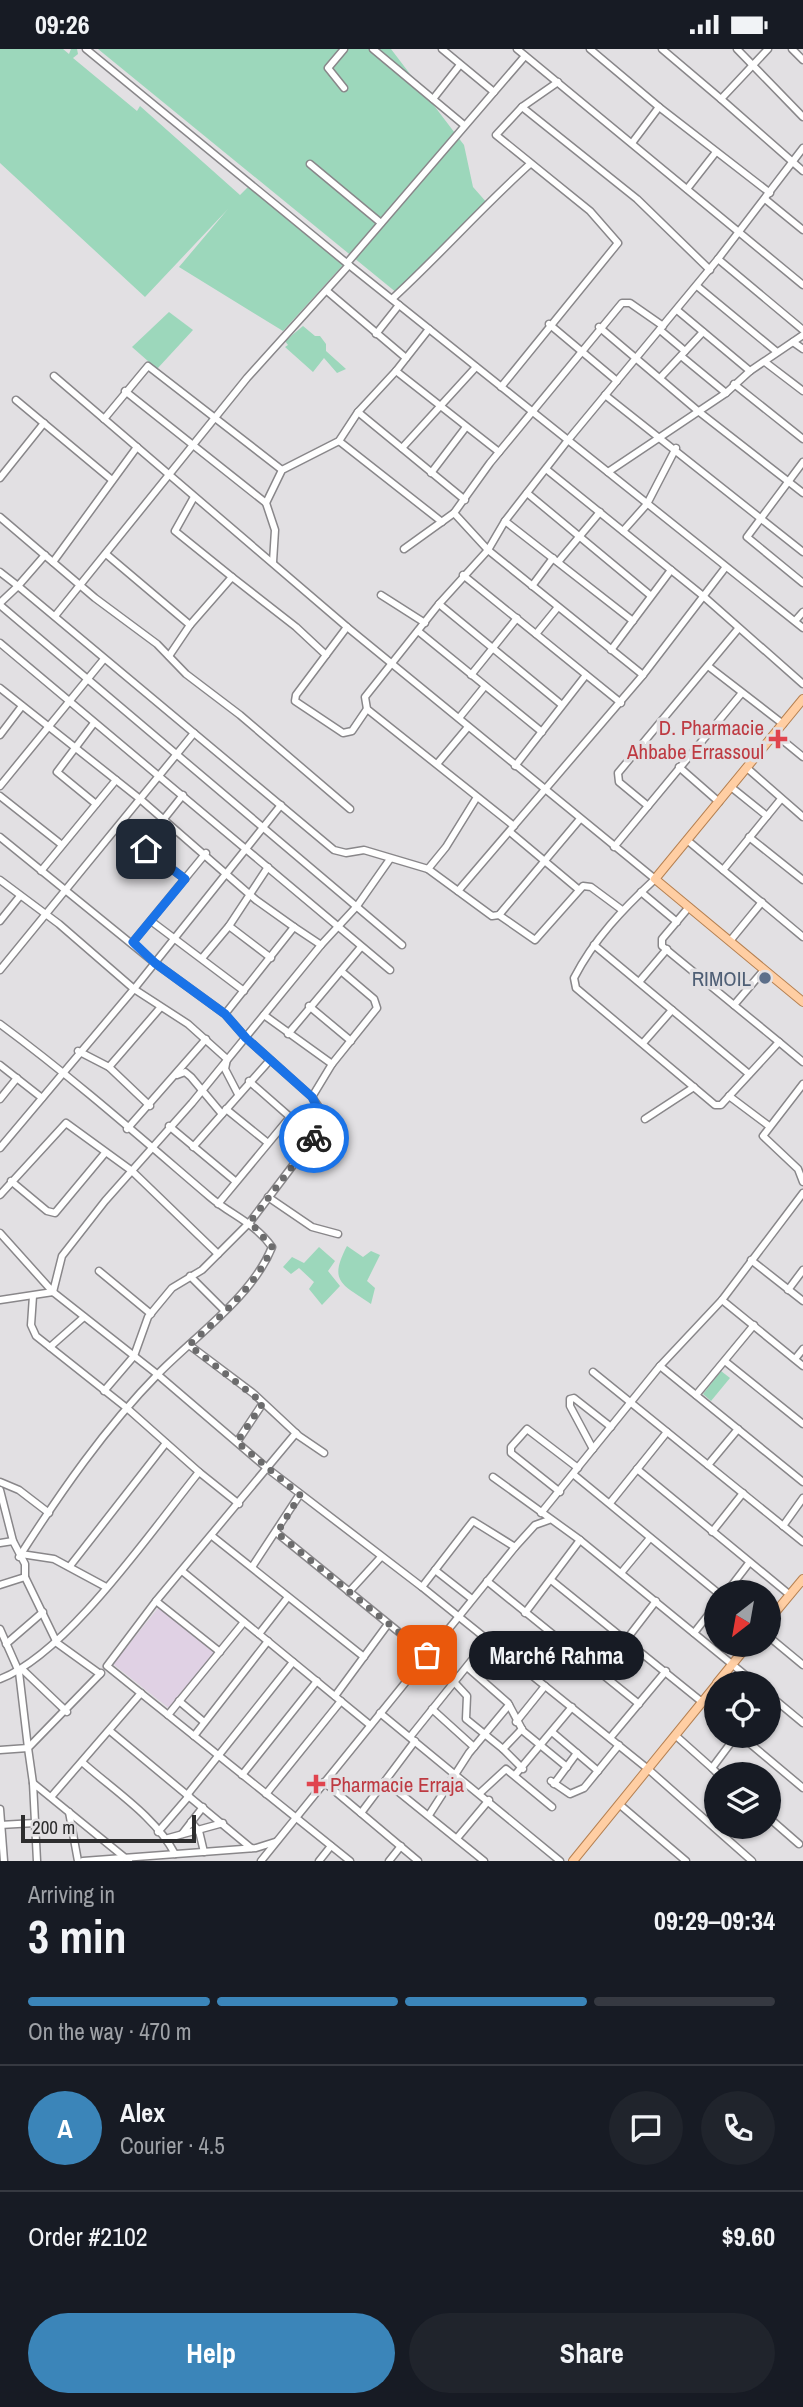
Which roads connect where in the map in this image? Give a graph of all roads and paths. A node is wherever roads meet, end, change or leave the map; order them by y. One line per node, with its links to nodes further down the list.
1 (86, 49): 37 (street)
2 (344, 49): 16 (street)
3 (373, 49): 18 (street)
4 (442, 49): 14 (street)
5 (517, 49): 11 (street)
6 (590, 49): 21 (street)
7 (662, 49): 19 (street)
8 (737, 49): 13 (street)
9 (768, 49): 13 (street)
10 (792, 49): 12 (street)
11 (524, 53): 15 (street); 17 (street)
12 (803, 60)
13 (754, 64): 19 (street); 22 (street)
14 (460, 66): 17 (street); 18 (street)
15 (558, 82): 20 (street); 24 (street)
16 (344, 88)
17 (494, 92): 23 (street)
18 (433, 99): 23 (street)
19 (721, 99): 27 (street)
20 (522, 107): 29 (street); 38 (street)
21 (659, 107): 24 (street); 26 (street)
22 (803, 117)
23 (464, 125): 33 (street)
24 (632, 143): 31 (street)
25 (803, 148): 27 (street)
26 (716, 152): 31 (street); 32 (street)
27 (793, 162): 30 (street); 32 (street)
28 (310, 163): 33 (street)
29 (530, 164): 42 (street); 45 (street)
30 (803, 171)
31 (687, 189): 35 (street)
32 (767, 196): 34 (street); 35 (street)
33 (381, 223): 37 (street)
34 (803, 230)
35 (740, 232): 36 (street); 39 (street)
36 (718, 260): 38 (street); 49 (street)
37 (348, 264): 41 (street); 42 (street)
38 (710, 270): 40 (street)
39 (802, 283)
40 (697, 286): 44 (street); 56 (street)
41 (327, 291): 51 (street); 79 (street)
42 (392, 299): 43 (street)
43 (399, 305): 48 (street); 51 (street)
44 (677, 310): 47 (street); 50 (street)
45 (549, 324): 55 (street); 68 (street)
46 (599, 327): 47 (street); 55 (street); 58 (street)
47 (662, 328): 57 (street); 58 (street)
48 (429, 329): 59 (street); 61 (street)
49 (803, 330)
50 (703, 333): 57 (street); 63 (street)
51 (376, 334): 59 (street)
52 (803, 335): 53 (street)
53 (793, 342): 54 (street); 56 (street)
54 (803, 349)
55 (581, 350): 66 (street); 75 (street)
56 (777, 352): 60 (street)
57 (683, 353): 65 (street); 71 (street)
58 (637, 357): 65 (street); 66 (street)
59 (406, 358): 62 (street)
60 (765, 362): 63 (street); 70 (street)
61 (476, 367): 68 (street); 74 (street)
62 (396, 371): 74 (street); 77 (street)
63 (750, 371): 67 (street)
64 (54, 376): 78 (street)
65 (660, 378): 76 (street)
66 (617, 381): 72 (street)
67 (734, 384): 71 (street); 83 (street)
68 (501, 387): 75 (street)
69 (125, 391): 78 (street); 79 (street); 86 (street)
70 (803, 391)
71 (726, 393): 76 (street)
72 (605, 394): 82 (street); 84 (street)
73 (16, 400): 80 (street)
74 (439, 405): 81 (street); 88 (street)
75 (532, 411): 84 (street); 90 (street)
76 (698, 411): 82 (street); 99 (street)
77 (358, 412): 85 (street); 88 (street)
78 (104, 419): 87 (street)
79 (213, 419): 86 (street); 93 (street)
80 (44, 423): 97 (street); 98 (street)
81 (466, 427): 90 (street); 95 (street)
82 (659, 436): 89 (street); 94 (street)
83 (803, 439)
84 (568, 440): 92 (street); 94 (street)
85 (339, 441): 93 (street); 111 (street)
86 (193, 445): 96 (street); 104 (street)
87 (136, 447): 96 (street); 98 (street)
88 (402, 448): 95 (street)
89 (676, 448): 105 (street); 108 (street)
90 (499, 452): 103 (street)
91 (803, 462): 99 (street)
92 (546, 469): 100 (street); 106 (street)
93 (282, 470): 104 (street)
94 (608, 472): 105 (street)
95 (431, 473): 103 (street)
96 (170, 475): 102 (street); 117 (street)
97 (0, 478)
98 (112, 480): 120 (street)
99 (788, 481): 101 (street); 108 (street)
100 (527, 493): 110 (street); 113 (street)
101 (803, 493)
102 (194, 497): 121 (street); 126 (street)
103 (464, 500): 107 (street)
104 (266, 503): 121 (street)
105 (648, 504): 112 (street); 122 (street)
106 (600, 512): 112 (street); 113 (street)
107 (454, 513): 111 (street); 115 (street)
108 (761, 516): 116 (street); 127 (street)
109 (0, 517): 118 (street)
110 (505, 521): 115 (street); 119 (street)
111 (442, 522): 114 (street)
112 (623, 531): 123 (street)
113 (580, 537): 119 (street); 132 (street)
114 (404, 549)
115 (488, 550): 125 (street); 130 (street)
116 (803, 552)
117 (106, 554): 128 (street); 143 (street)
118 (45, 555): 120 (street); 129 (street)
119 (556, 560): 130 (street); 140 (street)
120 (52, 562): 128 (street)
121 (273, 562): 144 (street)
122 (726, 568): 133 (street); 141 (street)
123 (671, 570): 132 (street); 133 (street)
124 (0, 572): 129 (street)
125 (463, 575): 135 (street); 139 (street)
126 (232, 577): 143 (street); 152 (street)
127 (803, 583)
128 (80, 585): 138 (street); 153 (street)
129 (18, 586): 134 (street); 138 (street)
130 (532, 586): 136 (street)
131 (381, 595): 142 (street)
132 (650, 595): 140 (street)
133 (702, 595): 146 (street); 159 (street)
134 (0, 604): 160 (street)
135 (439, 604): 142 (street); 150 (street)
136 (558, 607): 148 (street); 151 (street)
137 (803, 612): 141 (street)
138 (55, 616): 154 (street)
139 (516, 618): 148 (street); 150 (street)
140 (633, 621): 151 (street)
141 (795, 621): 145 (street)
142 (425, 622): 147 (street)
143 (190, 625): 153 (street)
144 (347, 627): 152 (street); 155 (street)
145 (803, 628)
146 (738, 629): 156 (street); 161 (street)
147 (418, 631): 155 (street); 157 (street)
148 (536, 634): 158 (street)
149 (0, 643): 166 (street)
150 (492, 648): 157 (street); 168 (street)
151 (611, 650): 159 (street)
152 (326, 655): 170 (street)
153 (169, 656): 201 (street)
154 (104, 659): 160 (street); 177 (street)
155 (391, 664): 170 (street); 171 (street)
156 (708, 666): 164 (street); 200 (street)
157 (471, 675): 162 (street)
158 (586, 675): 167 (street); 168 (street)
159 (643, 675): 167 (street)
160 (88, 679): 166 (street); 181 (street)
161 (803, 684)
162 (485, 686): 171 (street); 176 (street)
163 (0, 688): 169 (street)
164 (741, 694): 173 (street); 185 (street)
165 (803, 699): 173 (main road)
166 (69, 702): 172 (street); 175 (street)
167 (621, 702): 191 (street)
168 (562, 705): 176 (street)
169 (22, 706): 175 (street); 179 (street)
170 (367, 709): 183 (street)
171 (459, 718): 174 (street)
172 (94, 723): 180 (street); 187 (street)
173 (783, 724): 178 (main road)
174 (468, 727): 183 (street); 184 (street)
175 (48, 728): 180 (street); 189 (street)
176 (542, 732): 184 (street)
177 (194, 733): 181 (street); 199 (street)
178 (775, 734): 182 (street); 186 (main road)
179 (0, 735)
180 (74, 748): 188 (street); 198 (street)
181 (177, 753): 187 (street); 206 (street)
182 (803, 757)
183 (437, 764): 194 (street)
184 (515, 766): 191 (street)
185 (680, 767): 197 (street); 200 (street)
186 (747, 768): 190 (main road); 196 (street)
187 (159, 775): 192 (street); 195 (street)
188 (116, 780): 195 (street); 198 (street)
189 (0, 786)
190 (731, 787): 197 (main road); 202 (street)
191 (546, 789): 205 (street); 207 (street)
192 (183, 795): 204 (street); 213 (street)
193 (0, 796): 211 (street)
194 (477, 797): 207 (street); 218 (street)
195 (141, 799): 204 (street); 227 (street)
196 (781, 799): 202 (street); 203 (street)
197 (719, 801): 210 (main road)
198 (96, 804): 211 (street)
199 (281, 805): 206 (street); 215 (street)
200 (648, 806): 212 (street)
201 (350, 809)
202 (766, 816): 209 (street)
203 (803, 817)
204 (164, 818): 214 (street); 222 (street)
205 (580, 819): 212 (street); 216 (street)
206 (264, 825): 213 (street); 233 (street)
207 (512, 829): 216 (street); 228 (street)
208 (0, 837): 219 (street)
209 (749, 837): 220 (street); 225 (street)
210 (687, 841): 220 (street); 223 (main road)
211 (62, 845): 219 (street)
212 (614, 846): 223 (street)
213 (245, 848): 217 (street); 221 (street)
214 (206, 853): 221 (street); 222 (street)
215 (390, 859): 218 (street); 233 (street)
216 (545, 861): 226 (street); 237 (street)
217 (268, 867): 230 (street); 243 (street)
218 (429, 869): 228 (street)
219 (41, 870): 227 (street)
220 (723, 870): 232 (street)
221 (226, 871): 230 (street); 245 (street)
222 (185, 879): 239 (street)
223 (655, 879): 229 (street); 234 (main road)
224 (0, 880): 231 (street)
225 (803, 880)
226 (578, 889): 235 (street); 237 (street)
227 (66, 890): 236 (street); 247 (street)
228 (458, 891): 237 (street)
229 (641, 892): 235 (street); 240 (street)
230 (251, 895): 241 (street); 242 (street)
231 (20, 896): 236 (street); 238 (street)
232 (762, 902): 244 (street); 246 (street)
233 (357, 906): 243 (street); 249 (street)
234 (689, 907): 240 (street); 246 (main road)
235 (622, 910): 250 (street)
236 (46, 913): 258 (street); 261 (street)
237 (499, 915)
238 (0, 921)
239 (151, 921): 245 (street); 247 (street)
240 (677, 922): 252 (street)
241 (229, 926): 253 (street); 254 (street)
242 (294, 927): 248 (street); 254 (street)
243 (337, 927): 248 (street); 251 (street)
244 (803, 937)
245 (174, 939): 253 (street); 255 (street)
246 (730, 941): 257 (main road)
247 (133, 942): 255 (street)
248 (321, 945): 269 (street)
249 (402, 945)
250 (594, 945): 260 (street); 276 (street)
251 (361, 947): 256 (street); 259 (street)
252 (667, 949): 260 (street); 264 (street)
253 (203, 957): 262 (street)
254 (271, 958): 262 (street)
255 (155, 963): 261 (street); 268 (street)
256 (390, 970)
257 (764, 970): 263 (main road); 264 (street)
258 (0, 971)
259 (341, 971): 265 (street); 274 (street)
260 (639, 982): 267 (street)
261 (134, 989): 266 (street); 277 (street)
262 (243, 991): 268 (street)
263 (803, 1002)
264 (734, 1005): 275 (street)
265 (309, 1006): 271 (street); 274 (street)
266 (160, 1008): 273 (street); 283 (street)
267 (672, 1010): 276 (street); 285 (street)
268 (225, 1014): 272 (street)
269 (264, 1015): 271 (street); 272 (street)
270 (0, 1024): 284 (street)
271 (288, 1034): 281 (street)
272 (246, 1038): 278 (street); 279 (street)
273 (206, 1039): 278 (street); 286 (street)
274 (351, 1041): 281 (street)
275 (779, 1042): 280 (street); 285 (street)
276 (643, 1043): 290 (street)
277 (78, 1051): 283 (street); 284 (street)
278 (227, 1059): 291 (street); 292 (street)
279 (270, 1060): 288 (street); 294 (street)
280 (803, 1062)
281 (332, 1064): 294 (street)
282 (0, 1065): 287 (street)
283 (109, 1067): 297 (street)
284 (65, 1072): 295 (street); 303 (street)
285 (749, 1074): 293 (street)
286 (175, 1076): 291 (street); 297 (street)
287 (17, 1078): 295 (street); 296 (street)
288 (249, 1081): 292 (street); 299 (street)
289 (803, 1084): 302 (street)
290 (694, 1087): 293 (street); 300 (street)
291 (202, 1090): 298 (street); 301 (street)
292 (238, 1094): 298 (street)
293 (729, 1095): 302 (street)
294 (312, 1097): 304 (street)
295 (43, 1098): 308 (street)
296 (0, 1099)
297 (150, 1106): 303 (street)
298 (224, 1112): 305 (street); 306 (street)
299 (290, 1117): 304 (street); 305 (street)
300 (645, 1119)
301 (169, 1126): 306 (street); 307 (street)
302 (769, 1126): 310 (street)
303 (127, 1129): 307 (street)
304 (314, 1137): 317 (street)
305 (268, 1143): 313 (street)
306 (193, 1147): 313 (street)
307 (153, 1148): 311 (street); 318 (street)
308 (0, 1149)
309 (105, 1153): 311 (street); 312 (street); 312 (street)
310 (801, 1166): 314 (street)
311 (132, 1171): 322 (street); 328 (street)
312 (12, 1181): 316 (street)
313 (235, 1181): 318 (street)
314 (803, 1182)
315 (803, 1193): 323 (street)
316 (0, 1195)
317 (268, 1198): 319 (street); 321 (street)
318 (218, 1204): 319 (street)
319 (250, 1222): 322 (street); 333 (street)
320 (0, 1233): 328 (street)
321 (338, 1234)
322 (218, 1254): 326 (street)
323 (751, 1260): 327 (street); 331 (street)
324 (803, 1270): 327 (street)
325 (100, 1271): 334 (street)
326 (190, 1276): 333 (street); 334 (street)
327 (788, 1290): 332 (street)
328 (53, 1292): 329 (street); 335 (street)
329 (33, 1296): 330 (street); 338 (street)
330 (0, 1300)
331 (722, 1300): 336 (street); 343 (street)
332 (803, 1301)
333 (224, 1310): 337 (street)
334 (151, 1314): 340 (street)
335 (84, 1317): 338 (street); 340 (street)
336 (754, 1325): 341 (street); 342 (street)
337 (189, 1345): 346 (street); 350 (street)
338 (50, 1346): 347 (street)
339 (803, 1349): 341 (street)
340 (134, 1356): 346 (street); 347 (street)
341 (795, 1359): 344 (street)
342 (726, 1361): 348 (street); 352 (street)
343 (660, 1366): 348 (street); 349 (street)
344 (803, 1366)
345 (593, 1372): 349 (street)
346 (157, 1374): 351 (street); 357 (street)
347 (104, 1391): 351 (street)
348 (696, 1395): 354 (street)
349 (630, 1402): 353 (street); 355 (street)
350 (263, 1403): 356 (street); 357 (street)
351 (128, 1409): 358 (street); 377 (street)
352 (803, 1423)
353 (611, 1427): 359 (street); 359 (street)
354 (738, 1429): 361 (street); 369 (street)
355 (667, 1432): 361 (street); 364 (street)
356 (296, 1433): 360 (street); 363 (street)
357 (237, 1442): 363 (street)
358 (166, 1443): 365 (street); 394 (street)
359 (593, 1449): 362 (street)
360 (324, 1453)
361 (708, 1465): 372 (street)
362 (578, 1468): 366 (street); 371 (street)
363 (268, 1469): 373 (street); 376 (street)
364 (637, 1469): 375 (street); 382 (street)
365 (199, 1472): 376 (street); 406 (street)
366 (573, 1475): 371 (street); 375 (street)
367 (493, 1477): 378 (street)
368 (0, 1482): 377 (street)
369 (803, 1482)
370 (0, 1490): 379 (street)
371 (560, 1492): 378 (street)
372 (743, 1493): 381 (street); 382 (street)
373 (300, 1495): 383 (street); 392 (street)
374 (803, 1498): 381 (street)
375 (610, 1503): 385 (street)
376 (239, 1504): 384 (street)
377 (49, 1513): 391 (street)
378 (541, 1513): 380 (street)
379 (4, 1518): 387 (street)
380 (549, 1520): 386 (street); 390 (street)
381 (783, 1526): 388 (street)
382 (712, 1532): 393 (street)
383 (277, 1533): 395 (street); 408 (street)
384 (212, 1536): 395 (street); 397 (street)
385 (650, 1538): 398 (street); 404 (street)
386 (580, 1540): 398 (street); 401 (street)
387 (13, 1541): 389 (street); 391 (street)
388 (803, 1542)
389 (0, 1543)
390 (515, 1547): 396 (street); 403 (street)
391 (20, 1556): 394 (street); 399 (street)
392 (381, 1557): 407 (street); 408 (street)
393 (749, 1563): 402 (street); 409 (street)
394 (71, 1566): 406 (street)
395 (252, 1567): 410 (street)
396 (435, 1570): 407 (street); 411 (street)
397 (182, 1571): 412 (street); 419 (street)
398 (621, 1573): 413 (street)
399 (26, 1577): 405 (street); 415 (street)
400 (803, 1579): 409 (main road)
401 (551, 1580): 416 (street); 425 (street)
402 (736, 1580)
403 (487, 1581): 411 (street); 416 (street)
404 (704, 1582)
405 (0, 1585)
406 (106, 1587): 427 (street)
407 (422, 1587): 417 (street)
408 (349, 1593): 420 (street)
409 (790, 1595): 414 (main road)
410 (288, 1597): 423 (street); 434 (street)
411 (472, 1599): 417 (street)
412 (156, 1601): 431 (street); 439 (street)
413 (656, 1601): 422 (street); 425 (street)
414 (781, 1606)
415 (43, 1612): 427 (street); 428 (street)
416 (525, 1613): 429 (street)
417 (458, 1616): 424 (street); 433 (street)
418 (704, 1620): 422 (street)
419 (243, 1622): 423 (street); 431 (street)
420 (388, 1624): 433 (street); 434 (street)
421 (0, 1631): 428 (street)
422 (694, 1633): 438 (street)
423 (259, 1634): 426 (street)
424 (488, 1640): 440 (street); 447 (street)
425 (625, 1640): 442 (street)
426 (268, 1641): 436 (street); 464 (street)
427 (57, 1643): 441 (street); 445 (street)
428 (6, 1644): 441 (street)
429 (565, 1644): 447 (street); 456 (street)
430 (781, 1647): 437 (street)
431 (220, 1652): 454 (street)
432 (803, 1654): 437 (street)
433 (427, 1655): 462 (street)
434 (363, 1657): 452 (street)
435 (738, 1657): 438 (main road)
436 (293, 1662): 448 (street); 485 (street)
437 (800, 1663)
438 (732, 1665): 443 (main road); 444 (street)
439 (107, 1666): 445 (street); 451 (street)
440 (467, 1667): 449 (street); 457 (street)
441 (21, 1671): 446 (street); 461 (street); 479 (street)
442 (666, 1671): 455 (street); 456 (street)
443 (727, 1671)
444 (740, 1671)
445 (100, 1674): 461 (street)
446 (0, 1679)
447 (537, 1679): 450 (street)
448 (317, 1681): 452 (street); 494 (street)
449 (455, 1683): 460 (street); 473 (street)
450 (545, 1686): 459 (street); 465 (street)
451 (141, 1693): 463 (street); 469 (street)
452 (338, 1699): 467 (street); 501 (street)
453 (704, 1699): 455 (main road)
454 (180, 1701): 463 (street); 464 (street)
455 (702, 1702): 471 (main road)
456 (639, 1704): 474 (street)
457 (509, 1705): 465 (street); 473 (street)
458 (781, 1705): 466 (street)
459 (572, 1707): 470 (street); 474 (street)
460 (432, 1709): 475 (street); 478 (street)
461 (67, 1712): 479 (street)
462 (380, 1713): 467 (street); 475 (street)
463 (168, 1715): 472 (street)
464 (204, 1722): 472 (street)
465 (516, 1722): 468 (street)
466 (803, 1723)
467 (370, 1725): 497 (street)
468 (522, 1729): 477 (street); 483 (street)
469 (110, 1731): 486 (street); 502 (street)
470 (552, 1732): 477 (street); 484 (street)
471 (675, 1735): 487 (street); 491 (main road)
472 (194, 1736): 485 (street)
473 (484, 1736): 478 (street); 483 (street)
474 (610, 1738): 476 (street)
475 (413, 1739): 493 (street); 496 (street)
476 (619, 1745): 491 (street); 492 (street)
477 (541, 1746): 489 (street); 490 (street)
478 (474, 1747): 493 (street)
479 (27, 1748): 482 (street); 498 (street)
480 (729, 1748): 488 (street)
481 (754, 1748): 499 (street)
482 (0, 1749)
483 (503, 1749): 490 (street)
484 (577, 1753): 489 (street); 492 (street)
485 (218, 1755): 494 (street); 502 (street)
486 (82, 1762): 503 (street); 519 (street)
487 (705, 1762)
488 (717, 1762)
489 (566, 1767): 492 (street)
490 (523, 1769): 495 (street)
491 (648, 1769): 505 (main road); 545 (street)
492 (598, 1771)
493 (455, 1773): 500 (street); 511 (street)
494 (242, 1775): 501 (street)
495 (515, 1775): 500 (street); 507 (street)
496 (385, 1781): 510 (street); 511 (street)
497 (324, 1782): 510 (street); 512 (street)
498 (33, 1783): 503 (street); 514 (street)
499 (803, 1788)
500 (480, 1793): 504 (street)
501 (266, 1794): 512 (street)
502 (188, 1796): 506 (street); 519 (street)
503 (51, 1797): 509 (street)
504 (489, 1800): 521 (street); 542 (street)
505 (619, 1804): 543 (main road); 544 (street)
506 (203, 1807): 513 (street); 515 (street)
507 (552, 1807)
508 (0, 1809): 516 (street)
509 (69, 1812): 530 (street); 534 (street)
510 (361, 1813): 526 (street)
511 (429, 1815): 521 (street)
512 (296, 1818): 523 (street); 525 (street)
513 (191, 1822): 518 (street); 520 (street)
514 (35, 1823): 516 (street); 533 (street)
515 (223, 1823): 518 (street); 527 (street)
516 (1, 1825): 532 (street)
517 (781, 1828): 524 (street)
518 (199, 1831): 520 (street); 528 (street)
519 (158, 1832): 522 (street)
520 (182, 1834): 522 (street)
521 (458, 1837): 541 (street)
522 (165, 1839): 529 (street)
523 (277, 1841): 527 (street); 536 (street)
524 (799, 1844)
525 (331, 1846): 537 (street); 538 (street)
526 (401, 1846): 539 (street); 540 (street)
527 (251, 1848): 528 (street)
528 (205, 1852): 529 (street)
529 (175, 1854): 530 (street)
530 (127, 1859): 531 (street)
531 (116, 1860): 535 (street)
532 (4, 1861)
533 (37, 1861)
534 (78, 1861)
535 (83, 1861)
536 (261, 1861)
537 (319, 1861)
538 (350, 1861)
539 (389, 1861)
540 (418, 1861)
541 (484, 1861)
542 (561, 1861)
543 (573, 1861)
544 (687, 1861)
545 (752, 1861)

